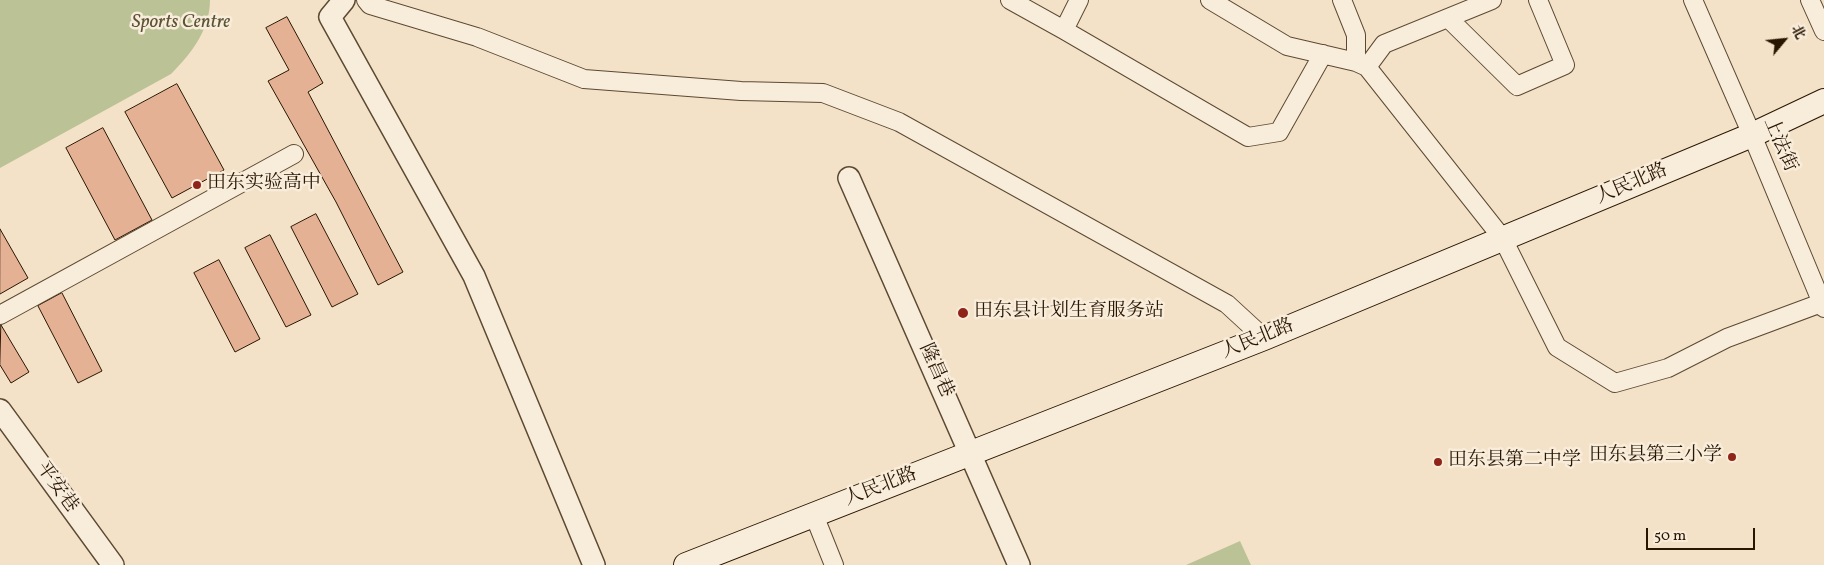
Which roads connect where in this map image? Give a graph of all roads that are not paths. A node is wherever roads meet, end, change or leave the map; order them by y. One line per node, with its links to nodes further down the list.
1 (344, 0): 28 (street)
2 (366, 0): 23 (street)
3 (1010, 0): 12 (street)
4 (1079, 0): 12 (street)
5 (1210, 0): 14 (street)
6 (1342, 0): 15 (street)
7 (1492, 0): 11 (street)
8 (1538, 0): 11 (street)
9 (1693, 0): 17 (street, 上法街)
10 (1810, 0): 13 (street)
11 (1448, 18): 15 (street)
12 (1064, 30): 14 (street)
13 (1824, 31)
14 (1324, 54): 15 (street)
15 (1361, 65): 20 (street)
16 (1824, 101): 17 (main road, 人民北路)
17 (1752, 135): 20 (main road, 人民北路); 21 (street, 上法街)
18 (294, 154): 22 (street)
19 (849, 178): 25 (street, 隆昌巷)
20 (1504, 239): 21 (street); 23 (main road, 人民北路)
21 (1823, 304)
22 (0, 315)
23 (1264, 338): 25 (main road, 人民北路)
24 (0, 410): 27 (street, 平安巷)
25 (971, 453): 26 (main road, 人民北路); 31 (street, 隆昌巷)
26 (814, 515): 29 (main road, 人民北路); 30 (street)
27 (113, 565)
28 (594, 565)
29 (686, 565)
30 (834, 565)
31 (1019, 565)

